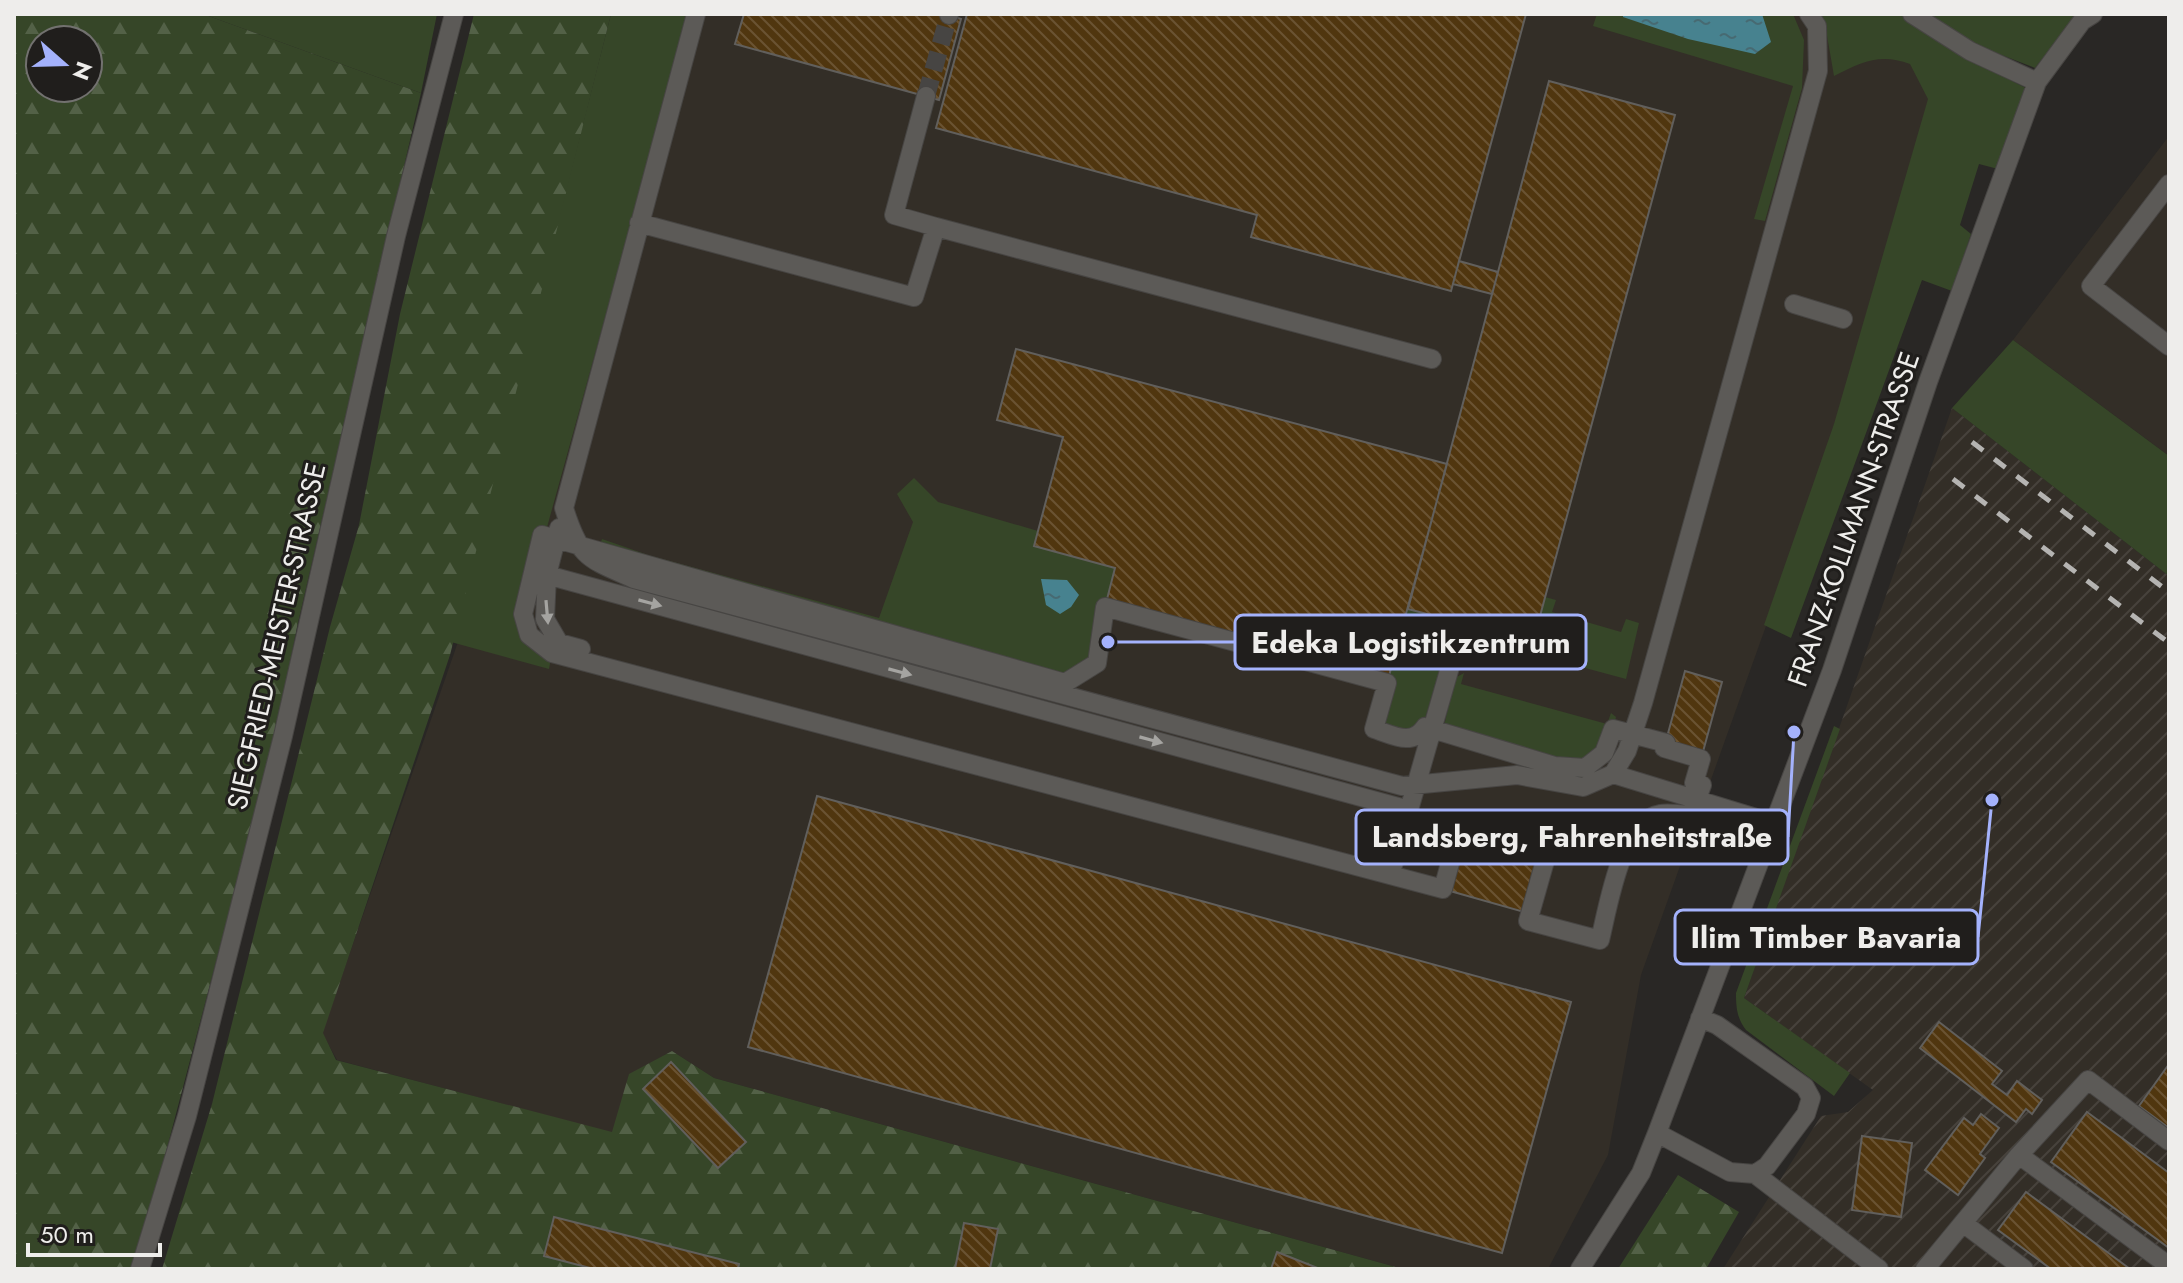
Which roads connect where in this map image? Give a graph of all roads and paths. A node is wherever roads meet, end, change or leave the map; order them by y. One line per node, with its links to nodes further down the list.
1 (454, 14): 34 (street, SIEGFRIED-MEISTER-STRASSE)
2 (696, 14): 9 (street)
3 (1809, 14): 21 (street)
4 (1912, 14): 6 (street)
5 (2093, 14): 6 (street, FRANZ-KOLLMANN-STRASSE)
6 (2037, 82): 26 (street, FRANZ-KOLLMANN-STRASSE)
7 (926, 96): 10 (street)
8 (2169, 184): 13 (street)
9 (639, 223): 10 (street); 15 (street)
10 (936, 227): 14 (street)
11 (1794, 304): 12 (street)
12 (1843, 319)
13 (2169, 346)
14 (1432, 359)
15 (564, 508): 16 (street); 17 (street)
16 (556, 539): 17 (street); 18 (street); 24 (street)
17 (575, 545): 20 (street); 23 (street)
18 (547, 575): 25 (street, one-way to 25); 25 (street, one-way to 25)
19 (1461, 629): 20 (street)
20 (1434, 729): 21 (street); 23 (street)
21 (1632, 735): 22 (street); 24 (street)
22 (1613, 774): 23 (street); 24 (street)
23 (1416, 785): 25 (street)
24 (1697, 799): 26 (street)
25 (1409, 810)
26 (1776, 824): 27 (street, FRANZ-KOLLMANN-STRASSE)
27 (1700, 1018): 28 (street, FRANZ-KOLLMANN-STRASSE); 31 (street)
28 (1657, 1133): 31 (street); 35 (street, FRANZ-KOLLMANN-STRASSE)
29 (2169, 1141): 30 (street)
30 (2019, 1155): 32 (street); 33 (street)
31 (1755, 1174): 36 (street)
32 (1963, 1223): 37 (street); 38 (street)
33 (2169, 1266)
34 (140, 1269)
35 (1580, 1269)
36 (1879, 1269)
37 (1925, 1269)
38 (2024, 1269)

